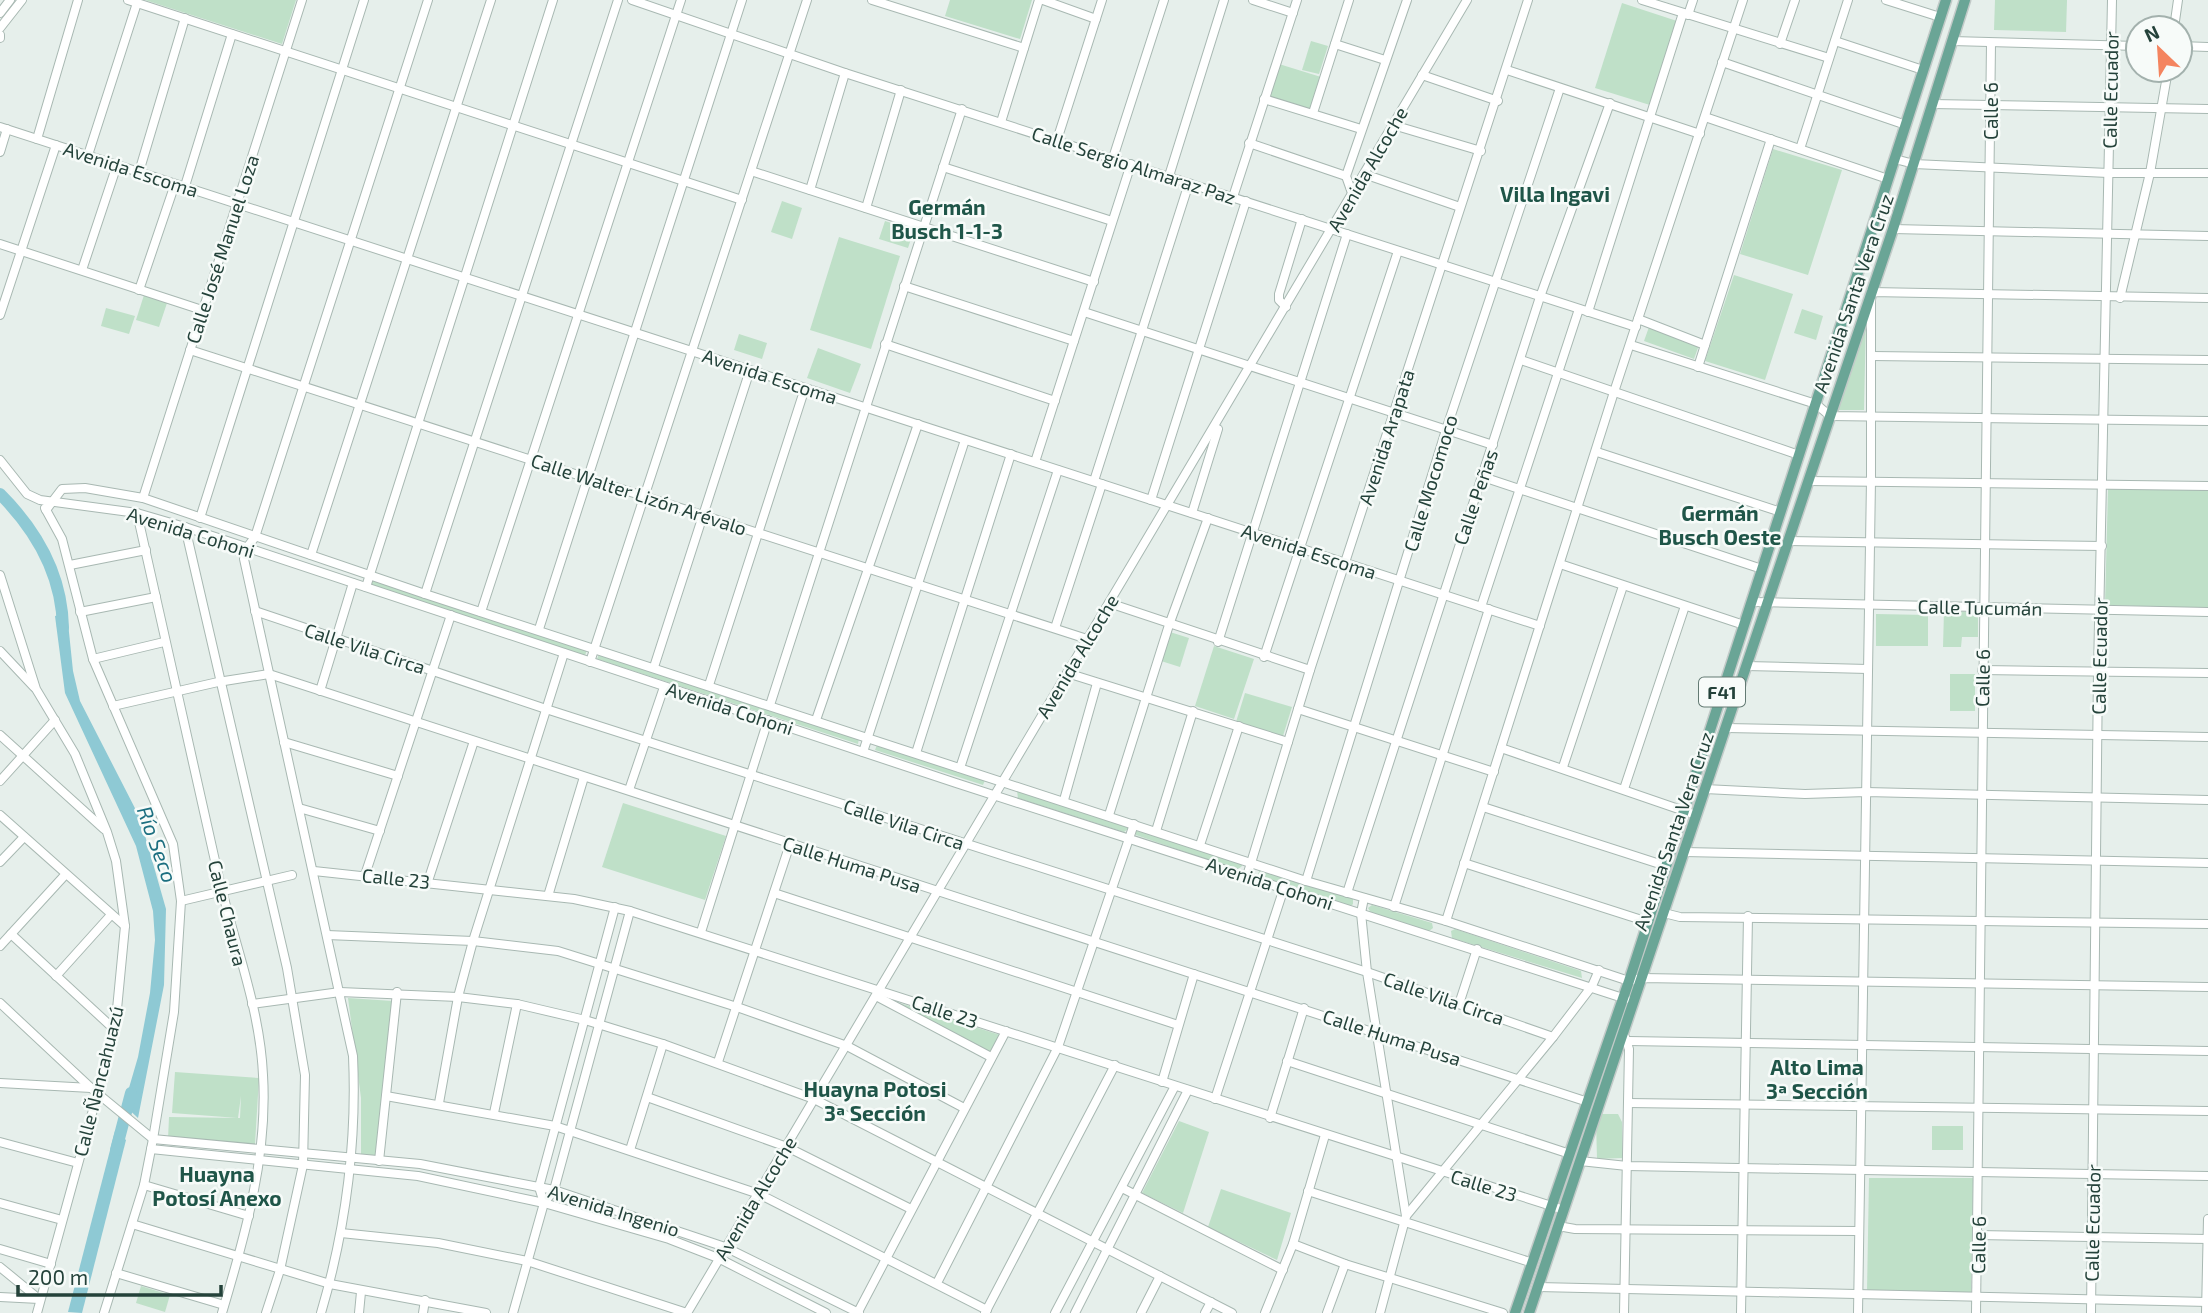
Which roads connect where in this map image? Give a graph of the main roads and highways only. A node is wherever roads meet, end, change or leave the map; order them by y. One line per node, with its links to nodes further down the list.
1 (1946, 0): 3 (main road, Avenida Santa Vera Cruz / F41)
2 (1965, 0): 3 (main road, Avenida Santa Vera Cruz / F41)
3 (1629, 1000): 4 (main road, Avenida Santa Vera Cruz / F41); 5 (main road, Avenida Santa Vera Cruz / F41)
4 (1515, 1313)
5 (1529, 1313)

